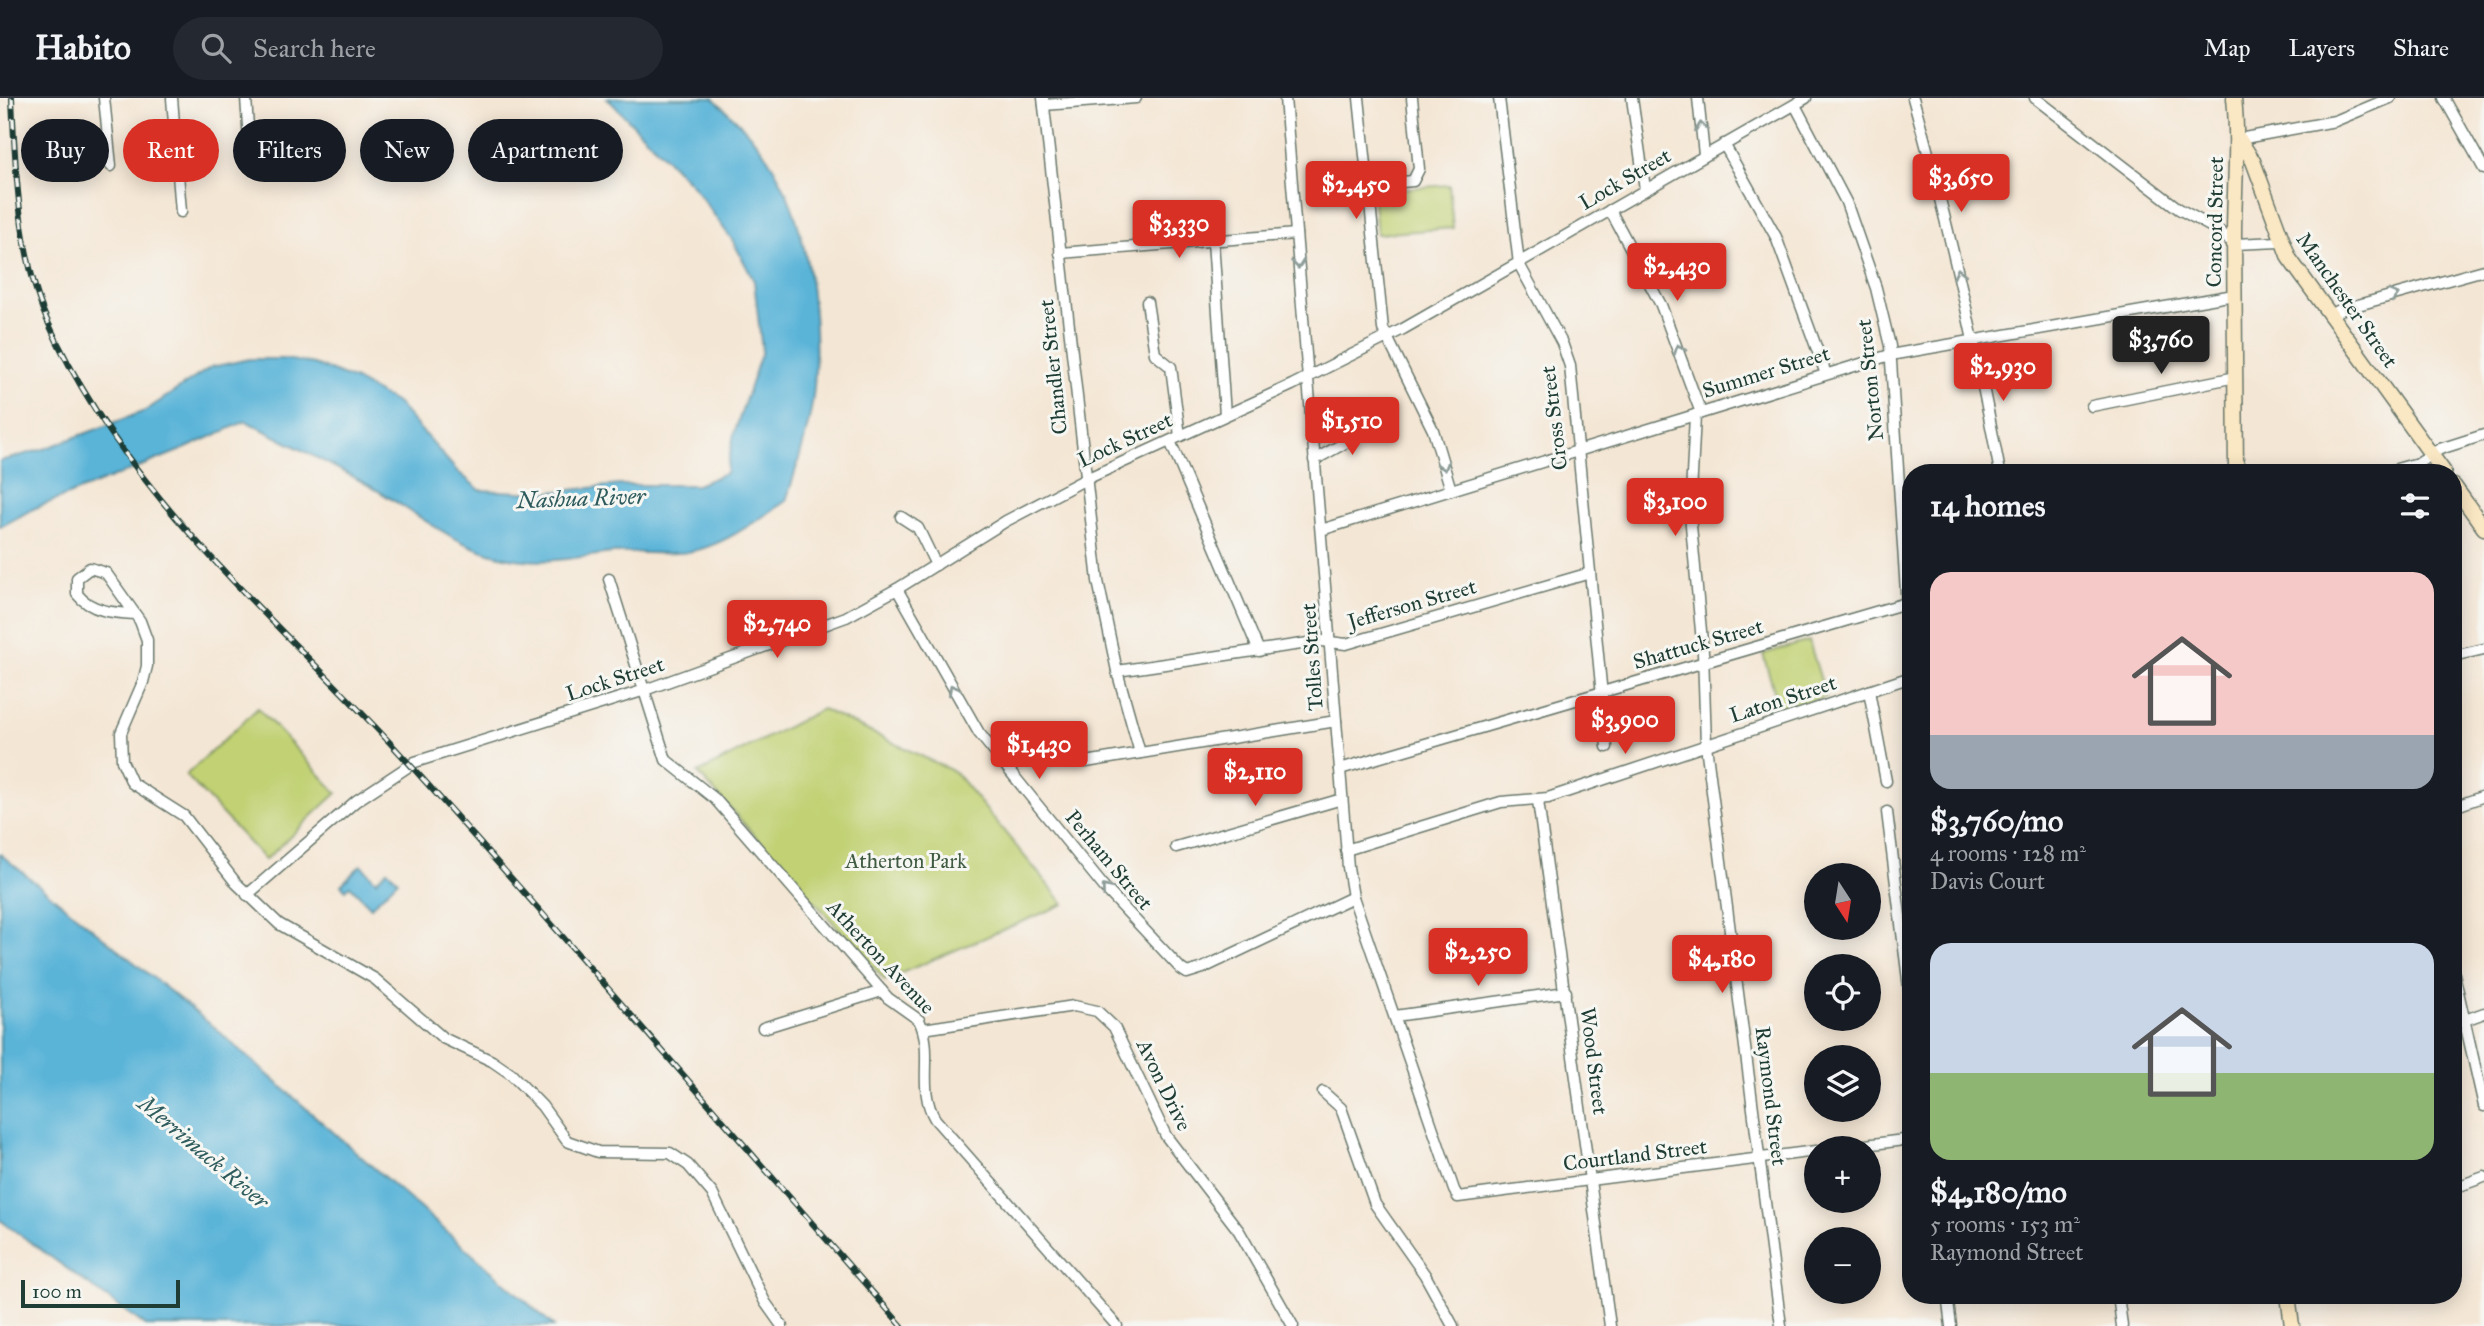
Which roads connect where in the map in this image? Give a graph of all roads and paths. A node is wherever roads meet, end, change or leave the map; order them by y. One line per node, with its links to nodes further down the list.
1 (104, 98): 24 (street)
2 (172, 98): 29 (street)
3 (246, 98): 19 (street)
4 (1136, 98): 17 (street)
5 (1285, 98): 30 (street, Tolles Street)
6 (1359, 98): 26 (street)
7 (1412, 98): 26 (street)
8 (1499, 98): 35 (street, Cross Street)
9 (1632, 98): 27 (street)
10 (1698, 98): 22 (street, one-way to 10)
11 (1806, 98): 18 (street, Lock Street)
12 (1913, 98): 41 (street, one-way to 12)
13 (2035, 98): 33 (street)
14 (2234, 98): 20 (street, Concord Street)
15 (2390, 98): 20 (street)
16 (2444, 98): 23 (street)
17 (1044, 102): 34 (street, Chandler Street)
18 (1795, 105): 21 (street, Lock Street); 42 (street, Norton Street)
19 (247, 119)
20 (2239, 139): 32 (street, Manchester Street); 33 (street, Concord Street)
21 (1724, 144): 22 (street, Lock Street); 43 (street)
22 (1704, 155): 27 (street, Lock Street)
23 (2481, 156): 25 (street)
24 (111, 166)
25 (2484, 169)
26 (1368, 185): 40 (street)
27 (1646, 189): 28 (street, Lock Street)
28 (1610, 210): 35 (street, Lock Street); 47 (street, one-way to 28)
29 (181, 212)
30 (1296, 234): 31 (street); 44 (street, Tolles Street, one-way to 44)
31 (1213, 241): 34 (street); 48 (street)
32 (2280, 242): 33 (street); 39 (street, Manchester Street)
33 (2234, 244): 37 (street, Concord Street)
34 (1060, 253): 59 (street, Chandler Street)
35 (1519, 264): 40 (street, Lock Street); 52 (street, Cross Street)
36 (2484, 270): 39 (street, one-way to 36)
37 (2234, 295): 41 (street, Summer Street); 45 (street, Concord Street)
38 (1147, 302): 51 (street)
39 (2329, 316): 53 (street, Manchester Street)
40 (1385, 338): 44 (street, Lock Street); 60 (street, one-way to 60)
41 (1975, 340): 42 (street, Summer Street); 55 (street)
42 (1890, 355): 43 (street, Summer Street); 65 (street, Norton Street)
43 (1826, 374): 47 (street, Summer Street)
44 (1308, 377): 48 (street, Lock Street); 54 (street, Tolles Street)
45 (2236, 377): 46 (street); 56 (street, Concord Street)
46 (2092, 405)
47 (1698, 414): 52 (street, Summer Street); 76 (street, Raymond Street)
48 (1225, 415): 51 (street, Lock Street)
49 (1374, 427): 54 (street)
50 (2484, 435): 53 (street)
51 (1175, 439): 59 (street, Lock Street); 74 (street)
52 (1578, 452): 60 (street, Summer Street); 67 (street, Cross Street)
53 (2431, 455): 57 (street); 58 (street, Manchester Street)
54 (1314, 460): 64 (street, Tolles Street)
55 (1998, 464)
56 (2236, 464)
57 (2415, 464)
58 (2438, 464)
59 (1084, 480): 66 (street, Lock Street); 77 (street, Chandler Street)
60 (1451, 490): 64 (street, Summer Street)
61 (2462, 497): 63 (street)
62 (901, 517): 66 (street)
63 (2484, 528)
64 (1321, 530): 72 (street, Tolles Street)
65 (1902, 541)
66 (936, 565): 69 (street, Lock Street)
67 (1590, 573): 72 (street, Jefferson Street); 81 (street, Cross Street)
68 (609, 579): 79 (street, Atherton Avenue)
69 (897, 589): 79 (street, Lock Street); 97 (street, Perham Street, one-way to 69)
70 (1902, 604): 76 (street, Shattuck Street)
71 (135, 614): 71 (street); 96 (street)
72 (1330, 642): 74 (street, Jefferson Street); 82 (street, Tolles Street)
73 (2484, 649): 75 (street)
74 (1259, 651): 77 (street, Jefferson Street)
75 (2462, 654)
76 (1702, 663): 81 (street, Shattuck Street); 83 (street, Raymond Street)
77 (1117, 671): 85 (street, Chandler Street)
78 (1902, 680): 80 (street, Laton Street)
79 (642, 691): 96 (street, Lock Street); 99 (street, Atherton Avenue)
80 (1869, 691): 83 (street, Laton Street); 88 (street)
81 (1603, 692): 84 (street, Cross Street); 87 (street, Shattuck Street)
82 (1336, 721): 85 (street); 87 (street, Tolles Street)
83 (1706, 745): 91 (street, Laton Street); 112 (street, Raymond Street)
84 (1607, 747)
85 (1140, 753): 86 (street)
86 (1086, 762)
87 (1340, 769): 90 (street, Tolles Street)
88 (1886, 781)
89 (2484, 796): 92 (street)
90 (1342, 799): 94 (street); 95 (street, Tolles Street)
91 (1538, 801): 95 (street, Laton Street); 100 (street, Wood Street)
92 (2462, 804)
93 (1887, 811): 98 (street)
94 (1177, 847)
95 (1346, 850): 97 (street, Tolles Street)
96 (247, 895): 120 (street)
97 (1353, 897): 102 (street, Tolles Street)
98 (1902, 932)
99 (882, 991): 104 (street); 105 (street, Atherton Avenue)
100 (1566, 992): 102 (street); 114 (street, Wood Street)
101 (2484, 1013): 103 (street)
102 (1395, 1016): 116 (street, Tolles Street)
103 (2462, 1021)
104 (763, 1028)
105 (923, 1029): 121 (street, Atherton Avenue); 122 (street, Avon Drive)
106 (2462, 1032): 108 (street)
107 (1323, 1092): 123 (street)
108 (2484, 1106)
109 (1902, 1140): 110 (street)
110 (1881, 1143)
111 (1804, 1153): 112 (street, Courtland Street)
112 (1759, 1159): 114 (street, Courtland Street); 125 (street, Raymond Street)
113 (2484, 1177): 115 (street)
114 (1590, 1181): 116 (street, Courtland Street); 124 (street, Wood Street)
115 (2462, 1185)
116 (1458, 1197)
117 (1948, 1304): 126 (street)
118 (2119, 1304): 127 (street)
119 (2289, 1304): 128 (street)
120 (782, 1326)
121 (1117, 1326)
122 (1293, 1326)
123 (1453, 1326)
124 (1610, 1326)
125 (1781, 1326)
126 (1951, 1326)
127 (2122, 1326)
128 (2292, 1326)

